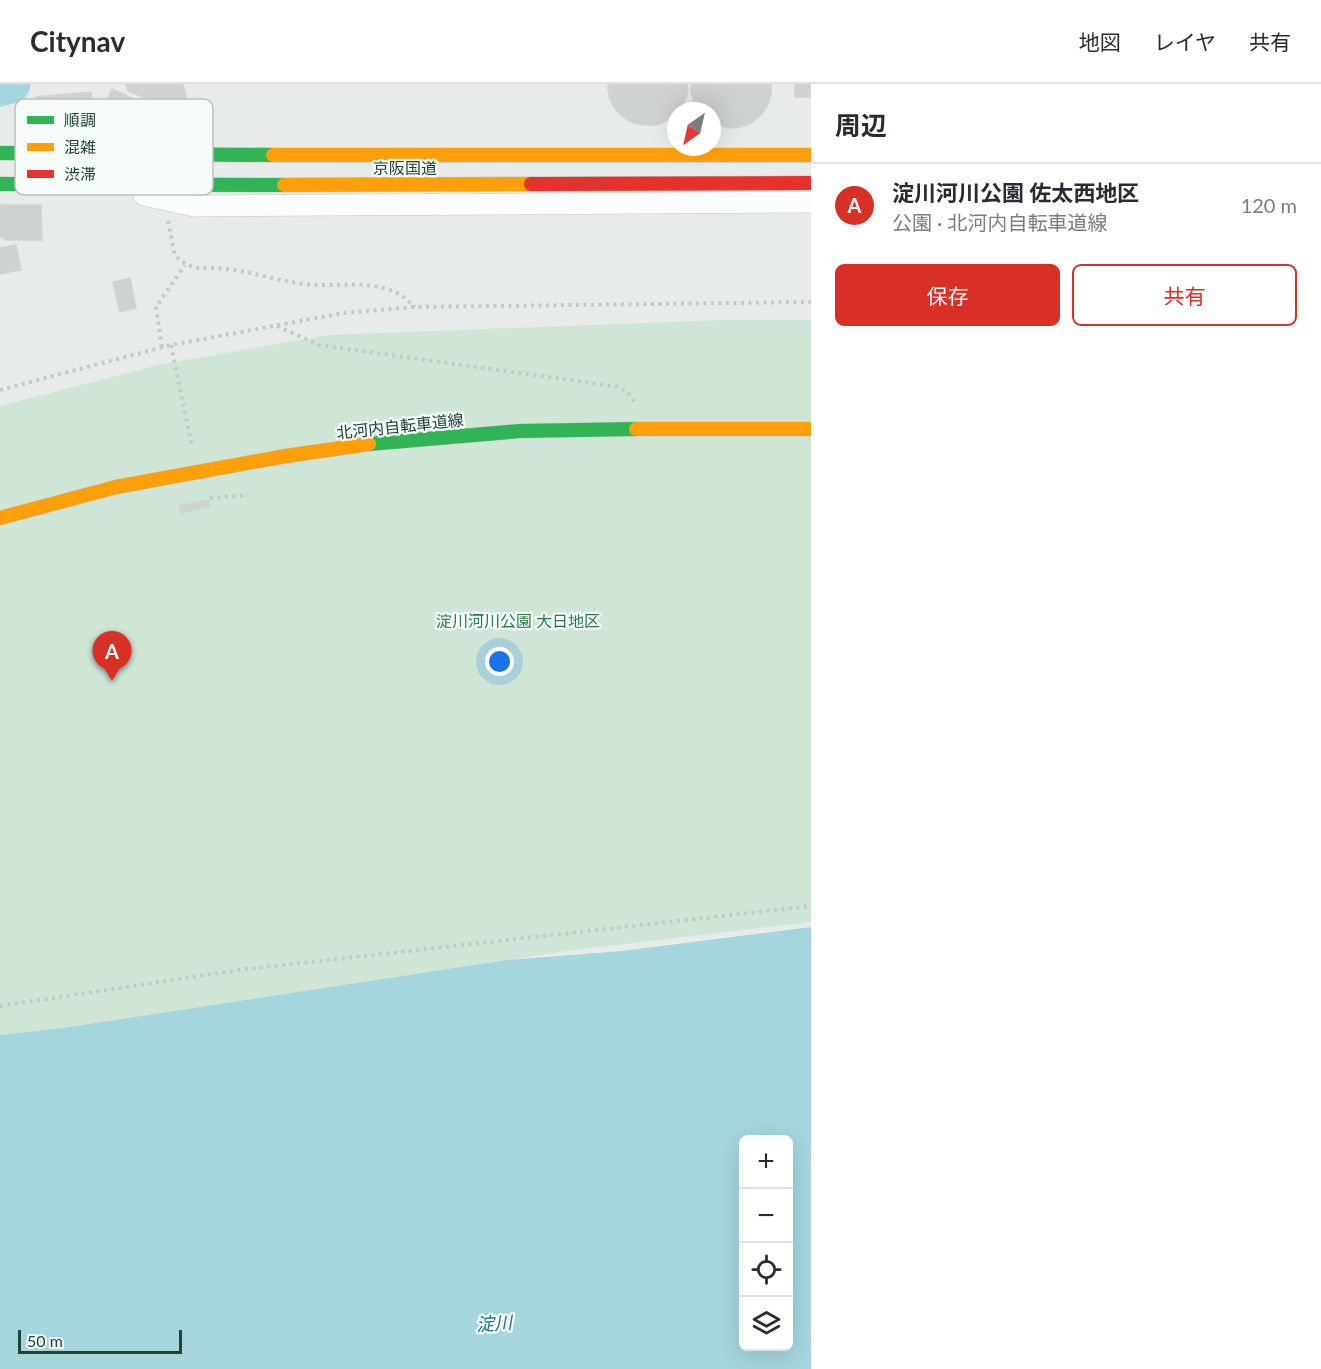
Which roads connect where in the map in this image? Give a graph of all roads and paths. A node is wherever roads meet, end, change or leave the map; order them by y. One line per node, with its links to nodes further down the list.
1 (0, 153): 2 (main road, 京阪国道)
2 (15, 153)
3 (213, 154): 4 (main road, 京阪国道)
4 (811, 155)
5 (811, 183): 6 (main road, 京阪国道)
6 (213, 184)
7 (143, 195): 8 (street)
8 (164, 199): 9 (street); 10 (path)
9 (811, 202)
10 (185, 265): 12 (path); 15 (path)
11 (811, 302): 12 (path)
12 (415, 307): 13 (path)
13 (277, 326): 14 (path); 17 (path)
14 (171, 345): 15 (path); 19 (path)
15 (163, 348): 16 (path)
16 (0, 390)
17 (638, 429): 18 (main road, 北河内自転車道線); 19 (main road, 北河内自転車道線)
18 (811, 429)
19 (197, 472): 20 (main road, 北河内自転車道線)
20 (0, 518)
21 (811, 906): 22 (path)
22 (0, 1006)

